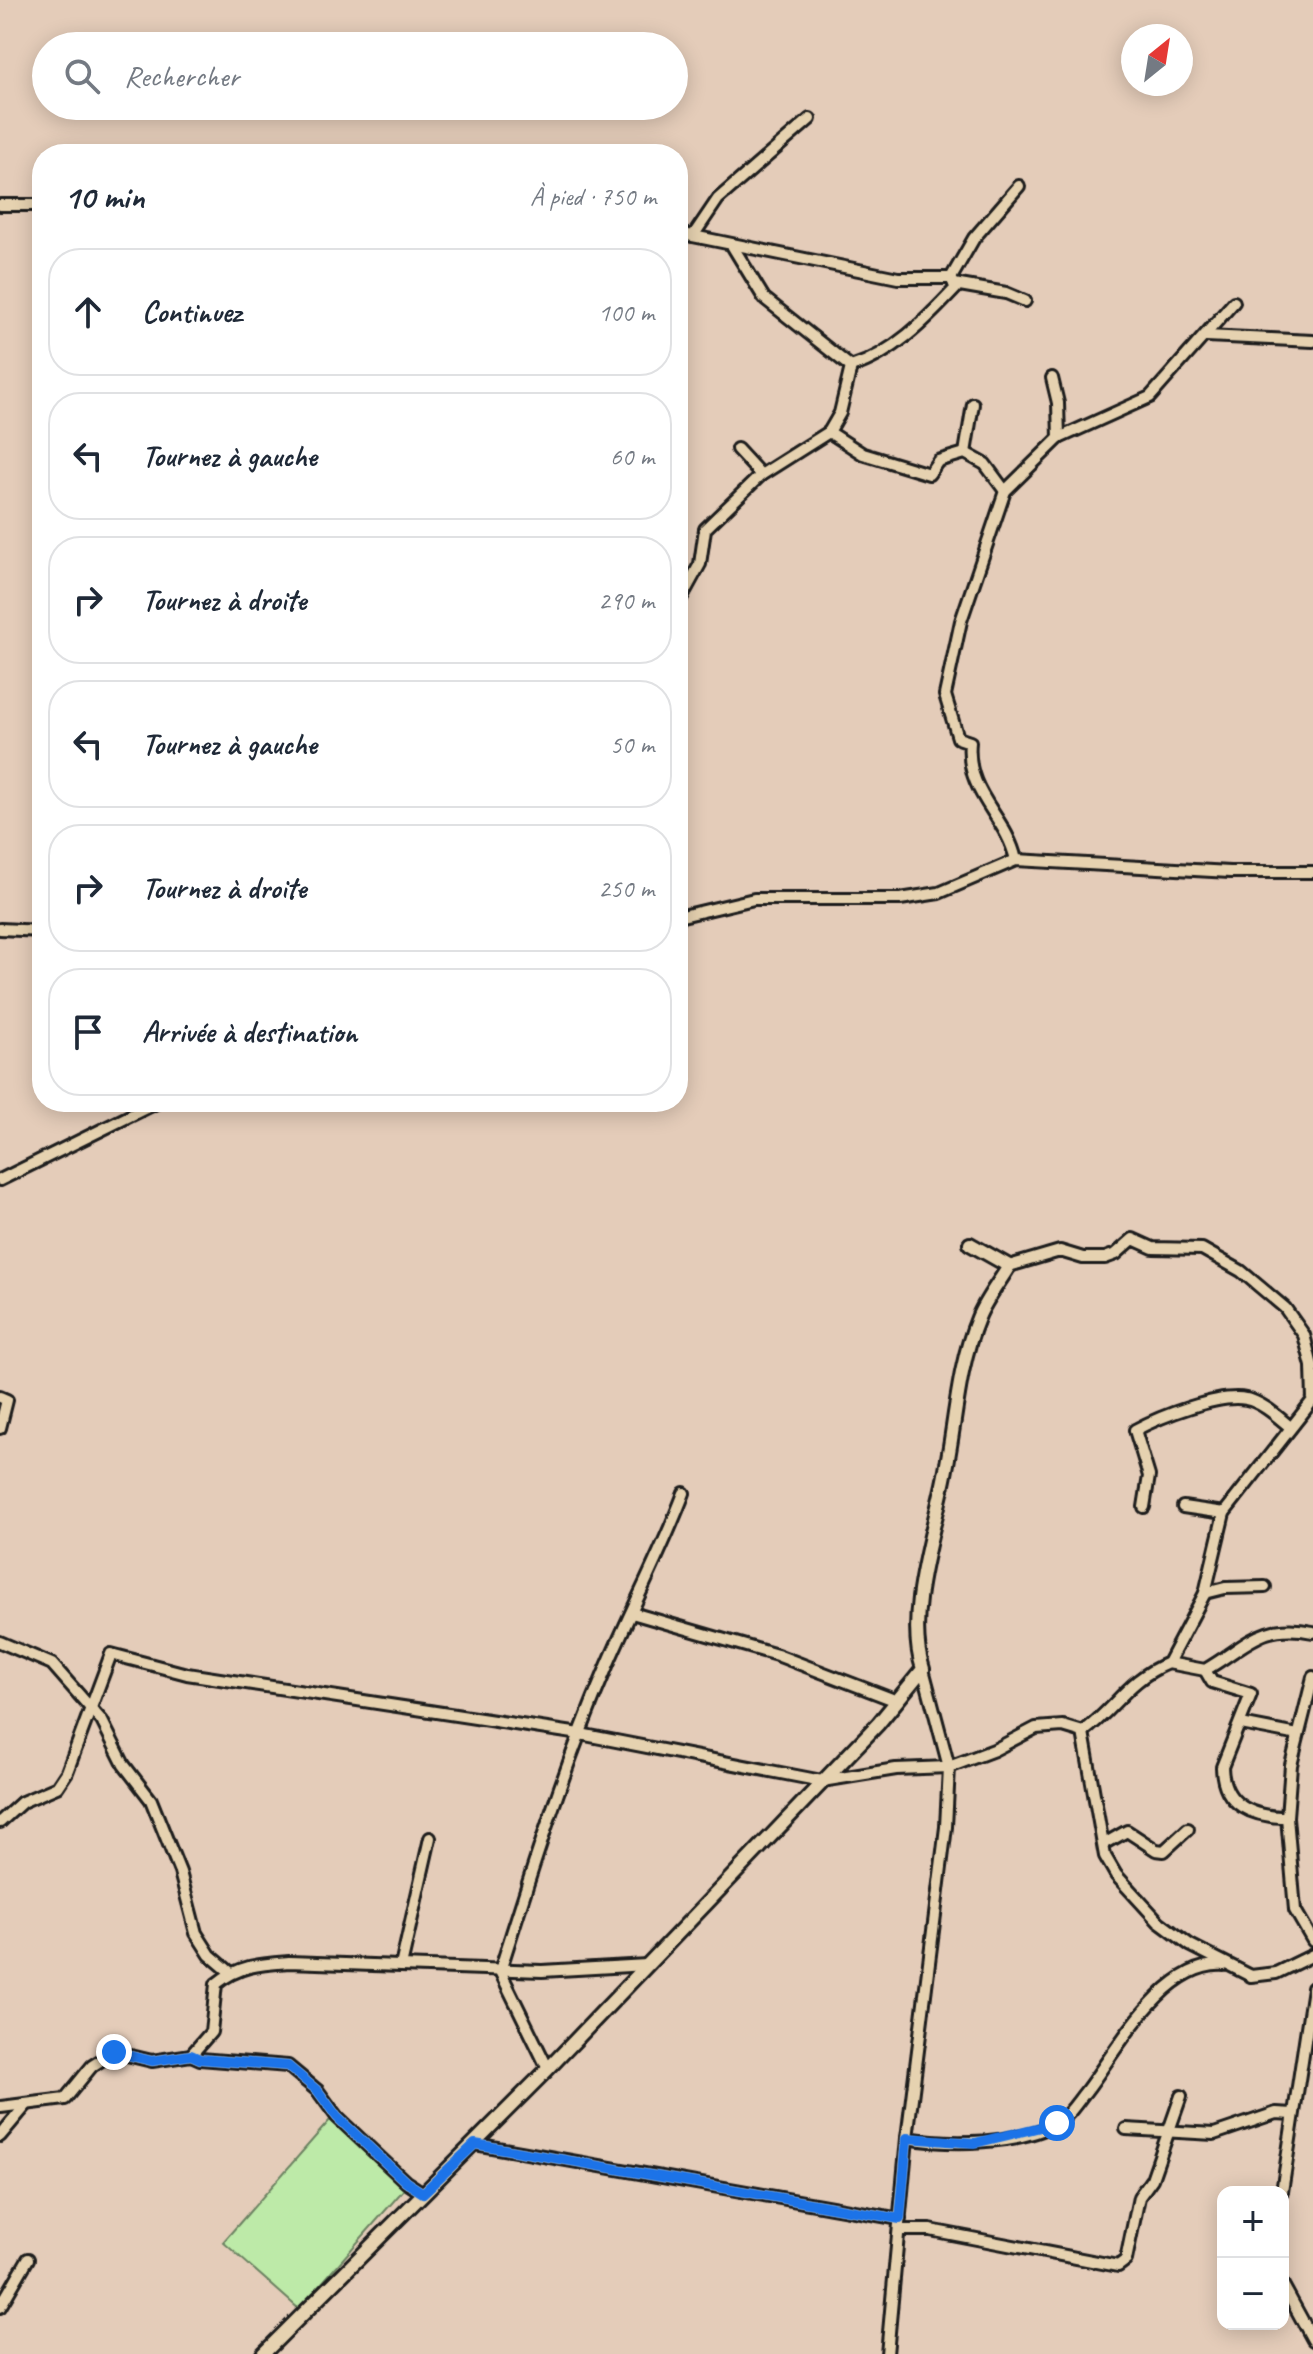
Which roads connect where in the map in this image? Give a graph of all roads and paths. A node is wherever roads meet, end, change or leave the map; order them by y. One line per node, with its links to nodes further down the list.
1 (810, 119): 6 (street)
2 (1019, 186): 8 (street)
3 (0, 205): 4 (street)
4 (32, 205)
5 (688, 235): 6 (street)
6 (693, 236): 7 (street)
7 (733, 247): 8 (street); 13 (street)
8 (953, 281): 9 (street); 13 (street)
9 (1025, 301)
10 (1234, 302): 11 (street)
11 (1206, 336): 12 (street); 17 (street)
12 (1313, 341)
13 (851, 367): 16 (street)
14 (1052, 378): 17 (street)
15 (973, 404): 19 (street)
16 (829, 432): 19 (street); 20 (street)
17 (1059, 438): 21 (street)
18 (737, 449): 20 (street)
19 (965, 453): 21 (street)
20 (761, 475): 22 (street)
21 (1005, 491): 23 (street)
22 (688, 586)
23 (1016, 860): 24 (street); 25 (street)
24 (1313, 872)
25 (688, 915)
26 (0, 929): 27 (street)
27 (32, 931)
28 (138, 1112): 29 (street)
29 (0, 1180)
30 (970, 1244): 31 (street)
31 (1009, 1266): 33 (street); 46 (street)
32 (0, 1397): 35 (street)
33 (1313, 1400): 34 (street)
34 (1289, 1426): 37 (street); 39 (street)
35 (0, 1428)
36 (684, 1493): 42 (street)
37 (1144, 1507)
38 (1183, 1507): 39 (street)
39 (1224, 1513): 41 (street)
40 (1265, 1587): 41 (street)
41 (1205, 1593): 45 (street)
42 (632, 1613): 49 (street); 53 (street)
43 (1313, 1632): 47 (street)
44 (0, 1642): 50 (street)
45 (1168, 1663): 47 (street); 52 (street)
46 (923, 1669): 49 (street); 55 (street)
47 (1205, 1670): 51 (street)
48 (1313, 1677): 54 (street)
49 (897, 1701): 56 (street)
50 (90, 1709): 53 (street); 58 (street); 68 (street)
51 (1241, 1724): 54 (street); 57 (street)
52 (1083, 1732): 55 (street); 61 (street)
53 (580, 1734): 56 (street); 67 (street)
54 (1298, 1735): 57 (street)
55 (949, 1767): 56 (street); 79 (street)
56 (822, 1781): 64 (street)
57 (1287, 1817): 62 (street)
58 (0, 1822)
59 (1188, 1829): 61 (street)
60 (430, 1838): 66 (street)
61 (1104, 1844): 65 (street)
62 (1313, 1941)
63 (1313, 1955): 65 (street)
64 (647, 1965): 67 (street); 71 (street)
65 (1224, 1965): 79 (street)
66 (401, 1966): 67 (street); 68 (street)
67 (500, 1971): 71 (street)
68 (230, 1972): 70 (street)
69 (1313, 1988): 75 (street)
70 (191, 2055): 73 (street); 82 (street)
71 (548, 2069): 80 (street)
72 (1181, 2096): 77 (street)
73 (30, 2102): 74 (street); 78 (street)
74 (1, 2107)
75 (1293, 2114): 77 (street); 81 (street)
76 (1126, 2129): 77 (street)
77 (1166, 2133): 83 (street)
78 (0, 2136)
79 (907, 2138): 83 (street)
80 (475, 2144): 82 (street); 83 (street)
81 (1283, 2186)
82 (423, 2193): 88 (street)
83 (900, 2225): 89 (street)
84 (28, 2259): 86 (street)
85 (1289, 2296): 87 (street)
86 (0, 2307)
87 (1313, 2340)
88 (263, 2354)
89 (887, 2354)

